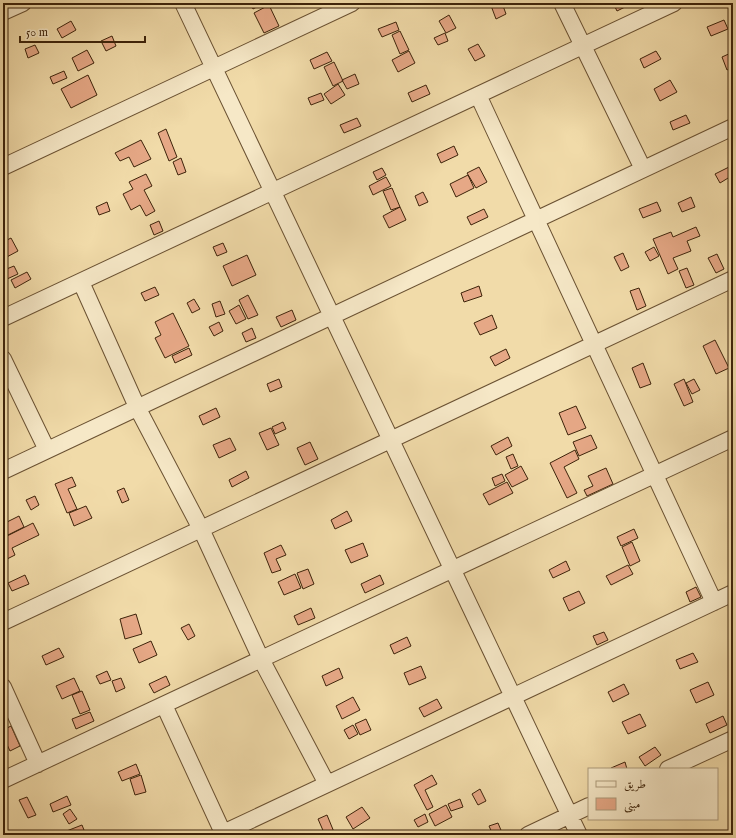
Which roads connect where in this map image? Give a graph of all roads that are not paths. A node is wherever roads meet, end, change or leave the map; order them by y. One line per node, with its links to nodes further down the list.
1 (23, 3): 6 (street)
2 (182, 3): 8 (street)
3 (352, 3): 8 (street)
4 (562, 3): 7 (street)
5 (674, 3): 7 (street)
6 (3, 12)
7 (583, 46): 9 (street); 12 (street)
8 (214, 68): 11 (street); 13 (street)
9 (478, 95): 13 (street); 14 (street)
10 (733, 127): 12 (street)
11 (3, 167)
12 (643, 169): 14 (street)
13 (272, 192): 16 (street); 17 (street)
14 (536, 220): 17 (street); 19 (street)
15 (733, 279): 19 (street)
16 (81, 282): 18 (street); 21 (street)
17 (332, 316): 21 (street); 23 (street)
18 (3, 318)
19 (594, 344): 23 (street); 26 (street)
20 (3, 360): 24 (street)
21 (137, 407): 24 (street); 27 (street)
22 (733, 438): 26 (street)
23 (391, 440): 27 (street); 28 (street)
24 (47, 450): 25 (street)
25 (3, 471)
26 (655, 474): 28 (street); 30 (street)
27 (201, 529): 31 (street); 32 (street)
28 (451, 570): 32 (street); 34 (street)
29 (733, 593): 30 (street)
30 (714, 602): 34 (street)
31 (3, 622)
32 (261, 659): 35 (street); 40 (street)
33 (3, 687): 37 (street)
34 (513, 696): 40 (street); 42 (street)
35 (164, 705): 37 (street); 43 (street)
36 (733, 739): 38 (street)
37 (38, 764): 39 (street)
38 (670, 768)
39 (3, 780)
40 (327, 784): 43 (street)
41 (588, 806): 42 (street)
42 (569, 816): 44 (street); 45 (street)
43 (222, 834)
44 (528, 835)
45 (579, 835)

